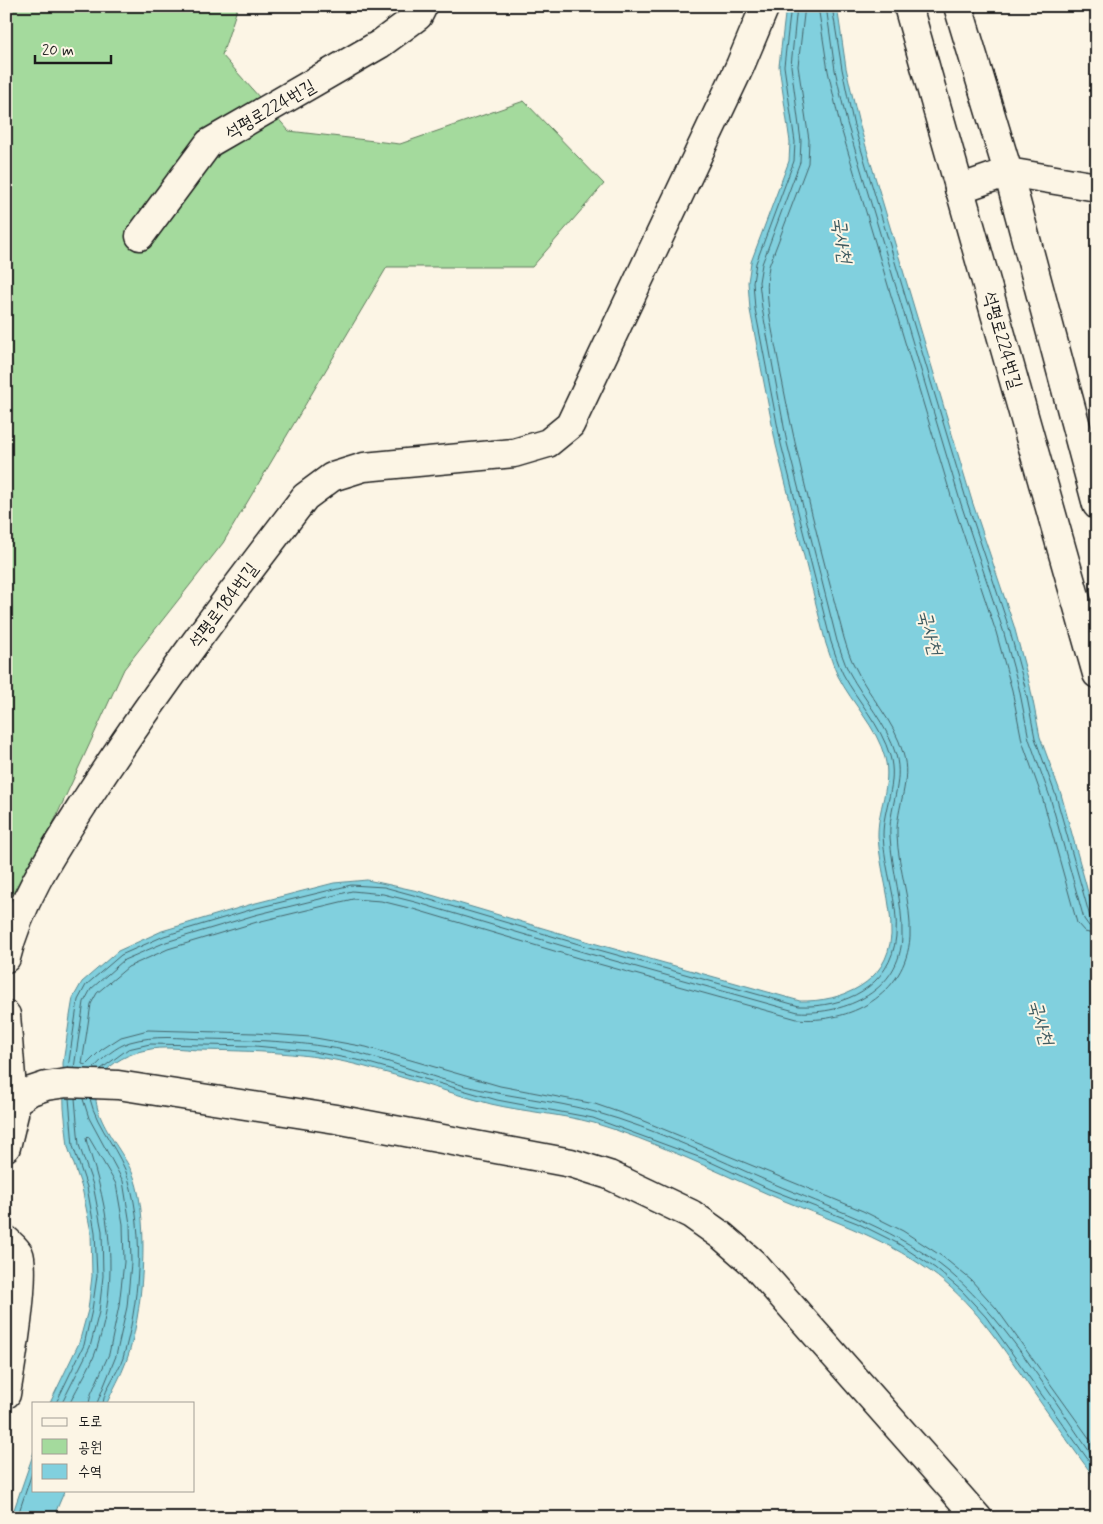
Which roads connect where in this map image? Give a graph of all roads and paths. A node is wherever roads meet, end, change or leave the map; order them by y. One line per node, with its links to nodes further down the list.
1 (423, 6): 8 (lane, 석평로224번길)
2 (766, 6): 11 (lane, 석평로184번길)
3 (908, 6): 7 (lane, 석평로224번길)
4 (958, 6): 5 (lane)
5 (1008, 172): 6 (lane); 7 (lane); 9 (lane)
6 (1097, 187)
7 (959, 188): 10 (lane, 석평로224번길)
8 (140, 236)
9 (1097, 505)
10 (1097, 674)
11 (6, 958)
12 (6, 1015): 13 (lane)
13 (14, 1102): 14 (lane); 17 (lane)
14 (6, 1147)
15 (6, 1240): 16 (lane)
16 (6, 1394)
17 (978, 1518)

